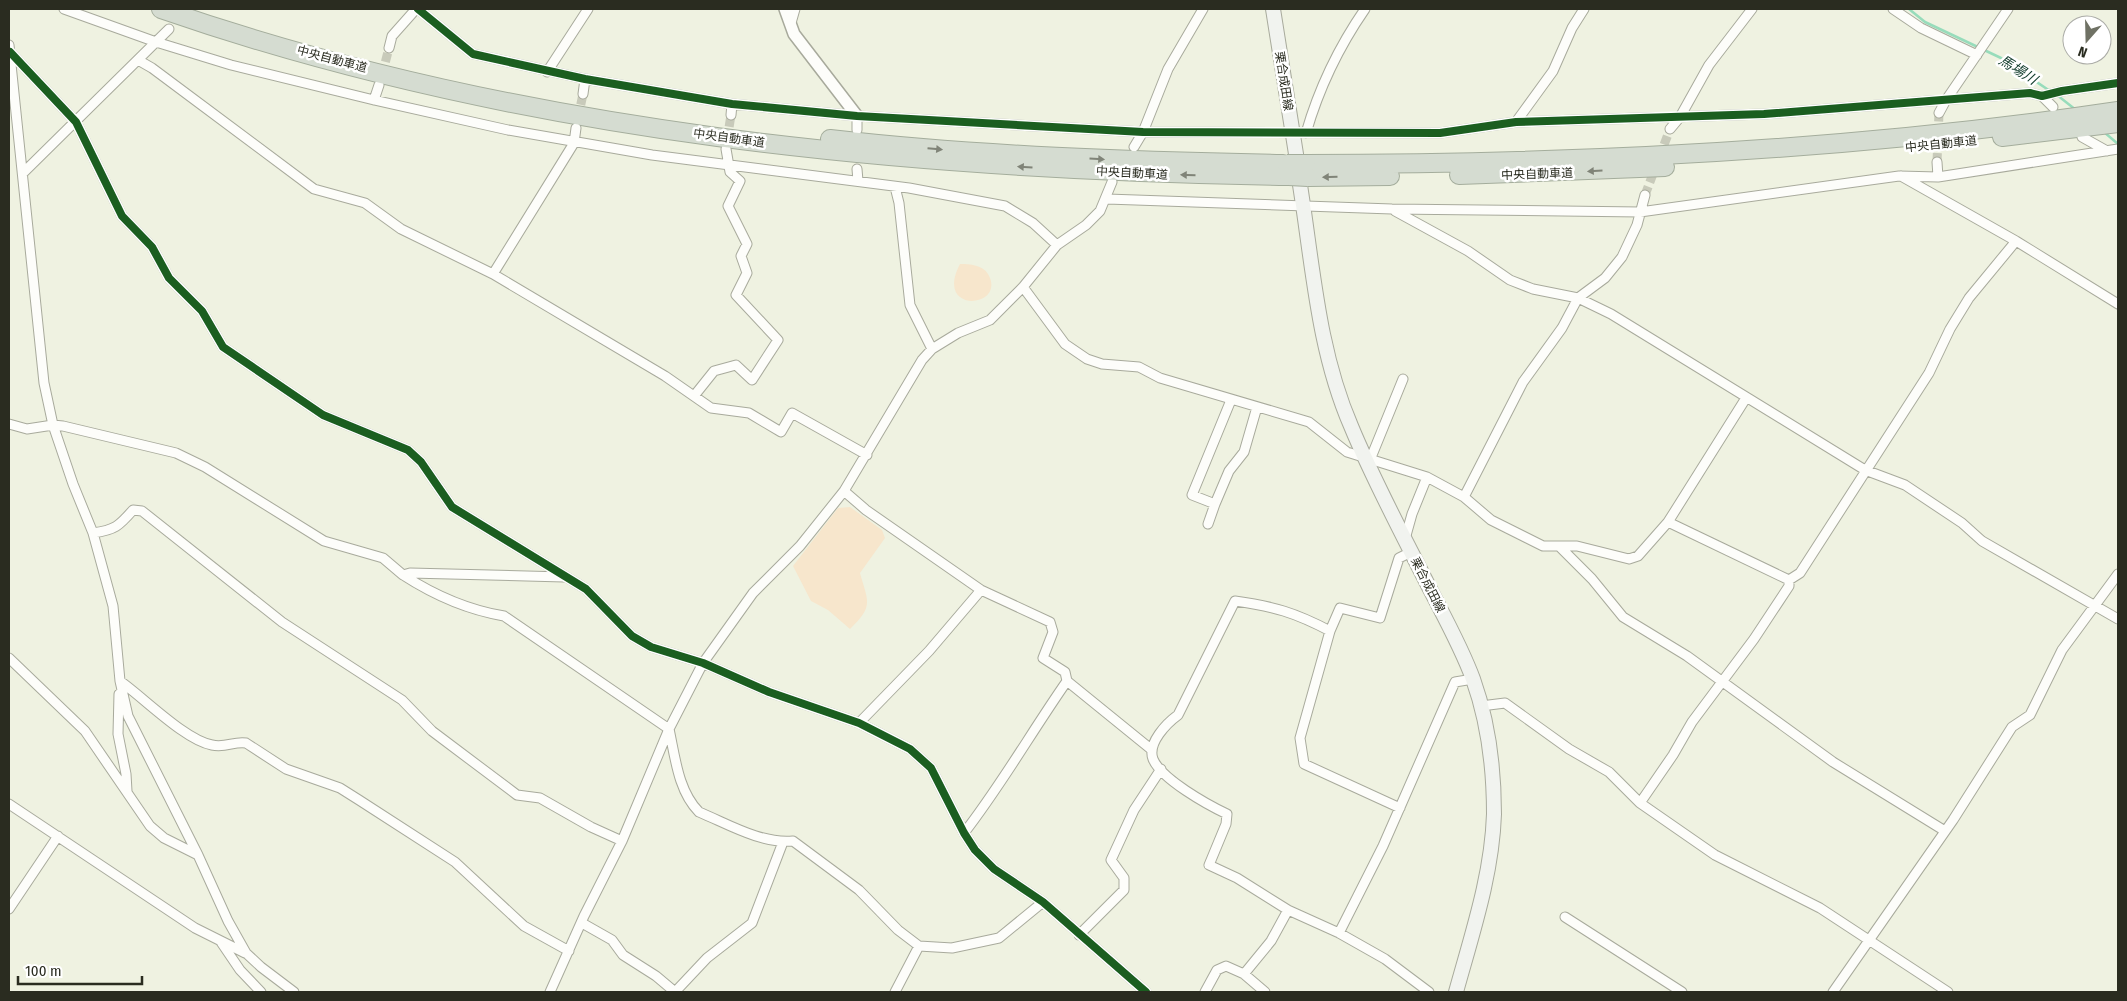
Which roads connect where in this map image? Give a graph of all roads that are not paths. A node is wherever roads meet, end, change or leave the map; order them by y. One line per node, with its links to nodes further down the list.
1 (64, 9): 17 (street)
2 (161, 9): 54 (highway, 中央自動車道, one-way to 2)
3 (201, 9): 54 (highway, 中央自動車道, one-way to 54)
4 (417, 9): 18 (street); 22 (street)
5 (588, 9): 22 (street)
6 (785, 9): 15 (street)
7 (795, 9): 15 (street)
8 (1203, 9): 43 (street)
9 (1272, 9): 44 (main road, 栗合成田線)
10 (1365, 9): 44 (street)
11 (1584, 9): 39 (street)
12 (1752, 9): 36 (street)
13 (1893, 9): 20 (street)
14 (2008, 9): 20 (street)
15 (791, 22): 35 (street)
16 (169, 29): 17 (street)
17 (156, 42): 21 (street); 28 (street)
18 (388, 48)
19 (9, 49): 38 (street); 55 (street)
20 (1980, 51): 29 (street)
21 (138, 60): 38 (street); 68 (street)
22 (547, 72): 23 (street)
23 (586, 79): 26 (street); 30 (street)
24 (2118, 83): 27 (street)
25 (380, 85): 28 (street)
26 (582, 94)
27 (2045, 95): 29 (street); 31 (street)
28 (374, 100): 46 (street)
29 (1946, 100): 33 (street); 36 (street)
30 (732, 104): 34 (street); 35 (street)
31 (2053, 107)
32 (2118, 111): 37 (highway, 中央自動車道)
33 (1939, 113)
34 (731, 115)
35 (857, 116): 42 (street); 43 (street)
36 (1680, 117): 39 (street); 41 (street)
37 (2107, 121): 45 (highway, 中央自動車道); 54 (highway, 中央自動車道)
38 (76, 122): 55 (street); 94 (street)
39 (1516, 122): 44 (street)
40 (576, 128): 46 (street)
41 (1670, 129)
42 (857, 130)
43 (1143, 132): 44 (street); 47 (street)
44 (1299, 132): 54 (main road, 栗合成田線)
45 (2082, 133): 50 (street); 54 (highway, 中央自動車道, one-way to 54)
46 (574, 143): 52 (street); 68 (street)
47 (1134, 147)
48 (726, 149): 52 (street)
49 (2118, 149): 50 (street)
50 (2107, 151): 57 (street)
51 (1937, 162): 57 (street)
52 (727, 166): 58 (street); 74 (street)
53 (857, 169): 58 (street)
54 (1298, 170): 63 (main road, 栗合成田線)
55 (22, 173): 79 (street)
56 (1899, 176): 57 (street); 65 (street); 66 (street)
57 (1938, 177)
58 (858, 181): 60 (street)
59 (1112, 182): 62 (street)
60 (895, 186): 67 (street); 72 (street)
61 (1645, 195): 65 (street)
62 (1107, 199): 63 (street); 67 (street)
63 (1303, 205): 64 (street); 81 (main road, 栗合成田線)
64 (1392, 209): 65 (street); 70 (street)
65 (1640, 212): 70 (street)
66 (2016, 241): 71 (street); 82 (street)
67 (1057, 245): 69 (street)
68 (493, 274): 74 (street)
69 (1023, 287): 72 (street); 76 (street)
70 (1578, 298): 75 (street); 85 (street)
71 (2118, 304)
72 (932, 349): 80 (street)
73 (1403, 378): 81 (street)
74 (694, 396): 80 (street)
75 (1746, 398): 82 (street); 87 (street)
76 (1231, 400): 77 (street); 86 (street)
77 (1258, 407): 81 (street); 86 (street)
78 (9, 424): 79 (street)
79 (53, 425): 89 (street); 93 (street)
80 (867, 455): 84 (street)
81 (1368, 458): 83 (street); 90 (main road, 栗合成田線)
82 (1865, 470): 95 (street); 97 (street)
83 (1427, 478): 85 (street); 90 (street)
84 (844, 491): 96 (street); 101 (street)
85 (1464, 497): 91 (street)
86 (1215, 504): 88 (street)
87 (1668, 522): 91 (street); 95 (street)
88 (1208, 524)
89 (93, 532): 103 (street); 118 (street)
90 (1408, 545): 99 (street); 102 (main road, 栗合成田線)
91 (1558, 546): 105 (street)
92 (2118, 574): 97 (street)
93 (403, 575): 94 (street); 108 (street)
94 (565, 577): 101 (street)
95 (1789, 580): 105 (street)
96 (981, 590): 104 (street); 107 (street)
97 (2095, 605): 98 (street); 115 (street)
98 (2118, 619)
99 (1330, 631): 109 (street); 114 (street)
100 (9, 658): 111 (street)
101 (703, 663): 107 (street); 108 (street)
102 (1473, 679): 106 (main road, 栗合成田線); 114 (street)
103 (120, 681): 111 (street); 120 (street); 131 (street)
104 (1067, 681): 109 (street); 116 (street)
105 (1722, 682): 112 (street); 115 (street)
106 (1481, 706): 112 (street); 143 (main road, 栗合成田線)
107 (859, 723): 116 (street)
108 (669, 729): 118 (street); 119 (street)
109 (1152, 750): 110 (street)
110 (1161, 768): 123 (street); 127 (street)
111 (127, 791): 120 (street)
112 (1640, 803): 128 (street)
113 (9, 804): 117 (street)
114 (1400, 808): 126 (street)
115 (1945, 831): 128 (street)
116 (964, 832): 121 (street)
117 (58, 836): 122 (street); 129 (street)
118 (622, 841): 125 (street)
119 (783, 842): 130 (street); 137 (street)
120 (198, 855): 132 (street)
121 (1043, 902): 127 (street); 130 (street)
122 (9, 909)
123 (1288, 910): 126 (street); 133 (street)
124 (1565, 917): 144 (street)
125 (582, 923): 131 (street); 137 (street)
126 (1340, 933): 142 (street)
127 (1079, 935): 139 (street)
128 (1868, 939): 145 (street); 146 (street)
129 (220, 940): 132 (street); 134 (street)
130 (920, 946): 138 (street)
131 (569, 950): 136 (street)
132 (246, 953): 135 (street)
133 (1244, 974): 140 (street); 141 (street)
134 (261, 992)
135 (294, 992)
136 (550, 992)
137 (675, 992)
138 (896, 992)
139 (1146, 992)
140 (1205, 992)
141 (1265, 992)
142 (1429, 992)
143 (1456, 992)
144 (1682, 992)
145 (1833, 992)
146 (1948, 992)

